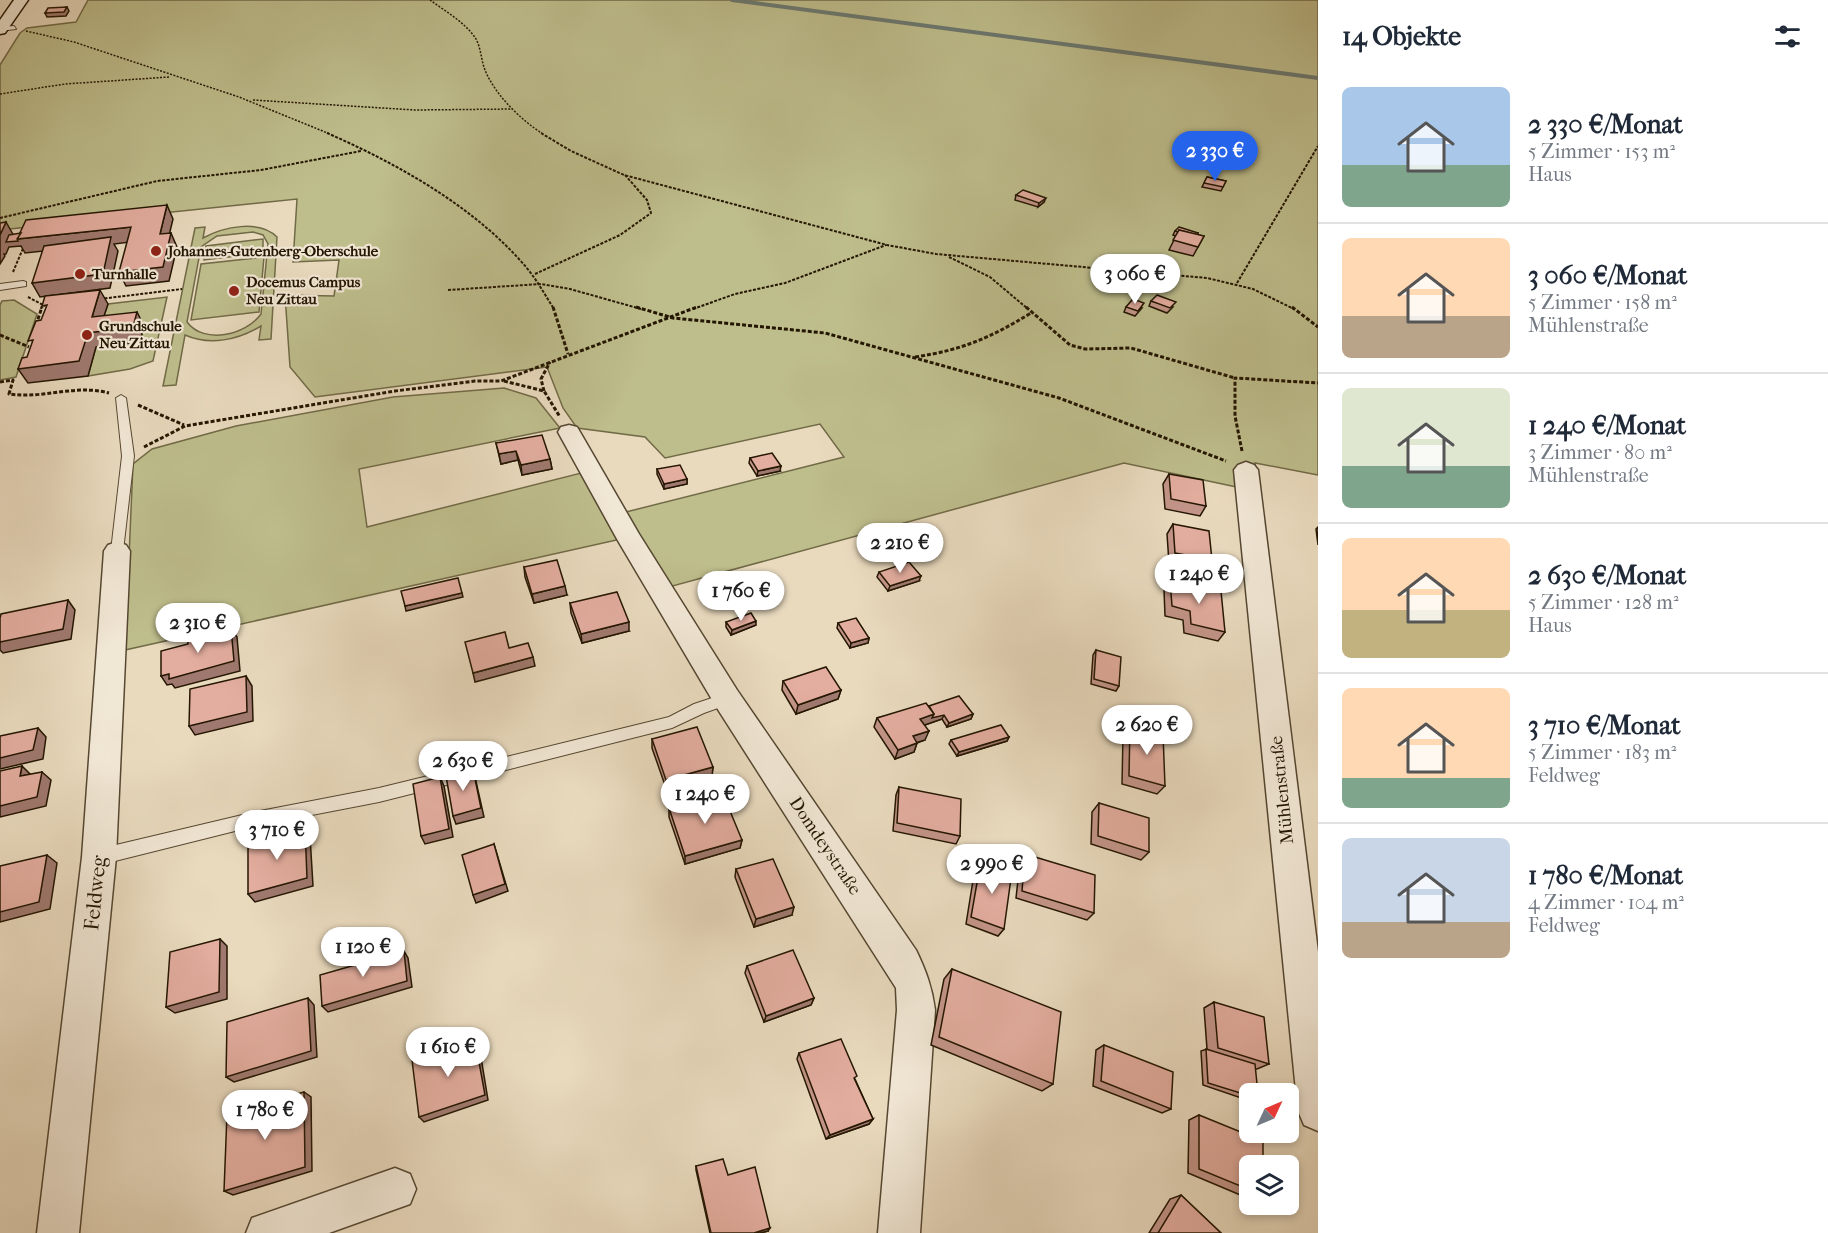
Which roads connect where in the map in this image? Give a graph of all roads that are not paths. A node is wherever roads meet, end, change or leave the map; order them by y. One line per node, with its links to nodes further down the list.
1 (21, 0): 2 (main road)
2 (5, 29)
3 (23, 284): 4 (lane)
4 (4, 286)
5 (121, 398): 8 (lane)
6 (569, 432): 9 (street, Domdeystraße)
7 (1246, 470): 11 (street, Mühlenstraße)
8 (117, 551): 10 (street, Feldweg)
9 (727, 699): 10 (lane); 15 (street, Domdeystraße)
10 (99, 857): 13 (street, Feldweg)
11 (1318, 1111)
12 (395, 1189): 14 (street)
13 (58, 1233)
14 (267, 1233)
15 (899, 1233)

